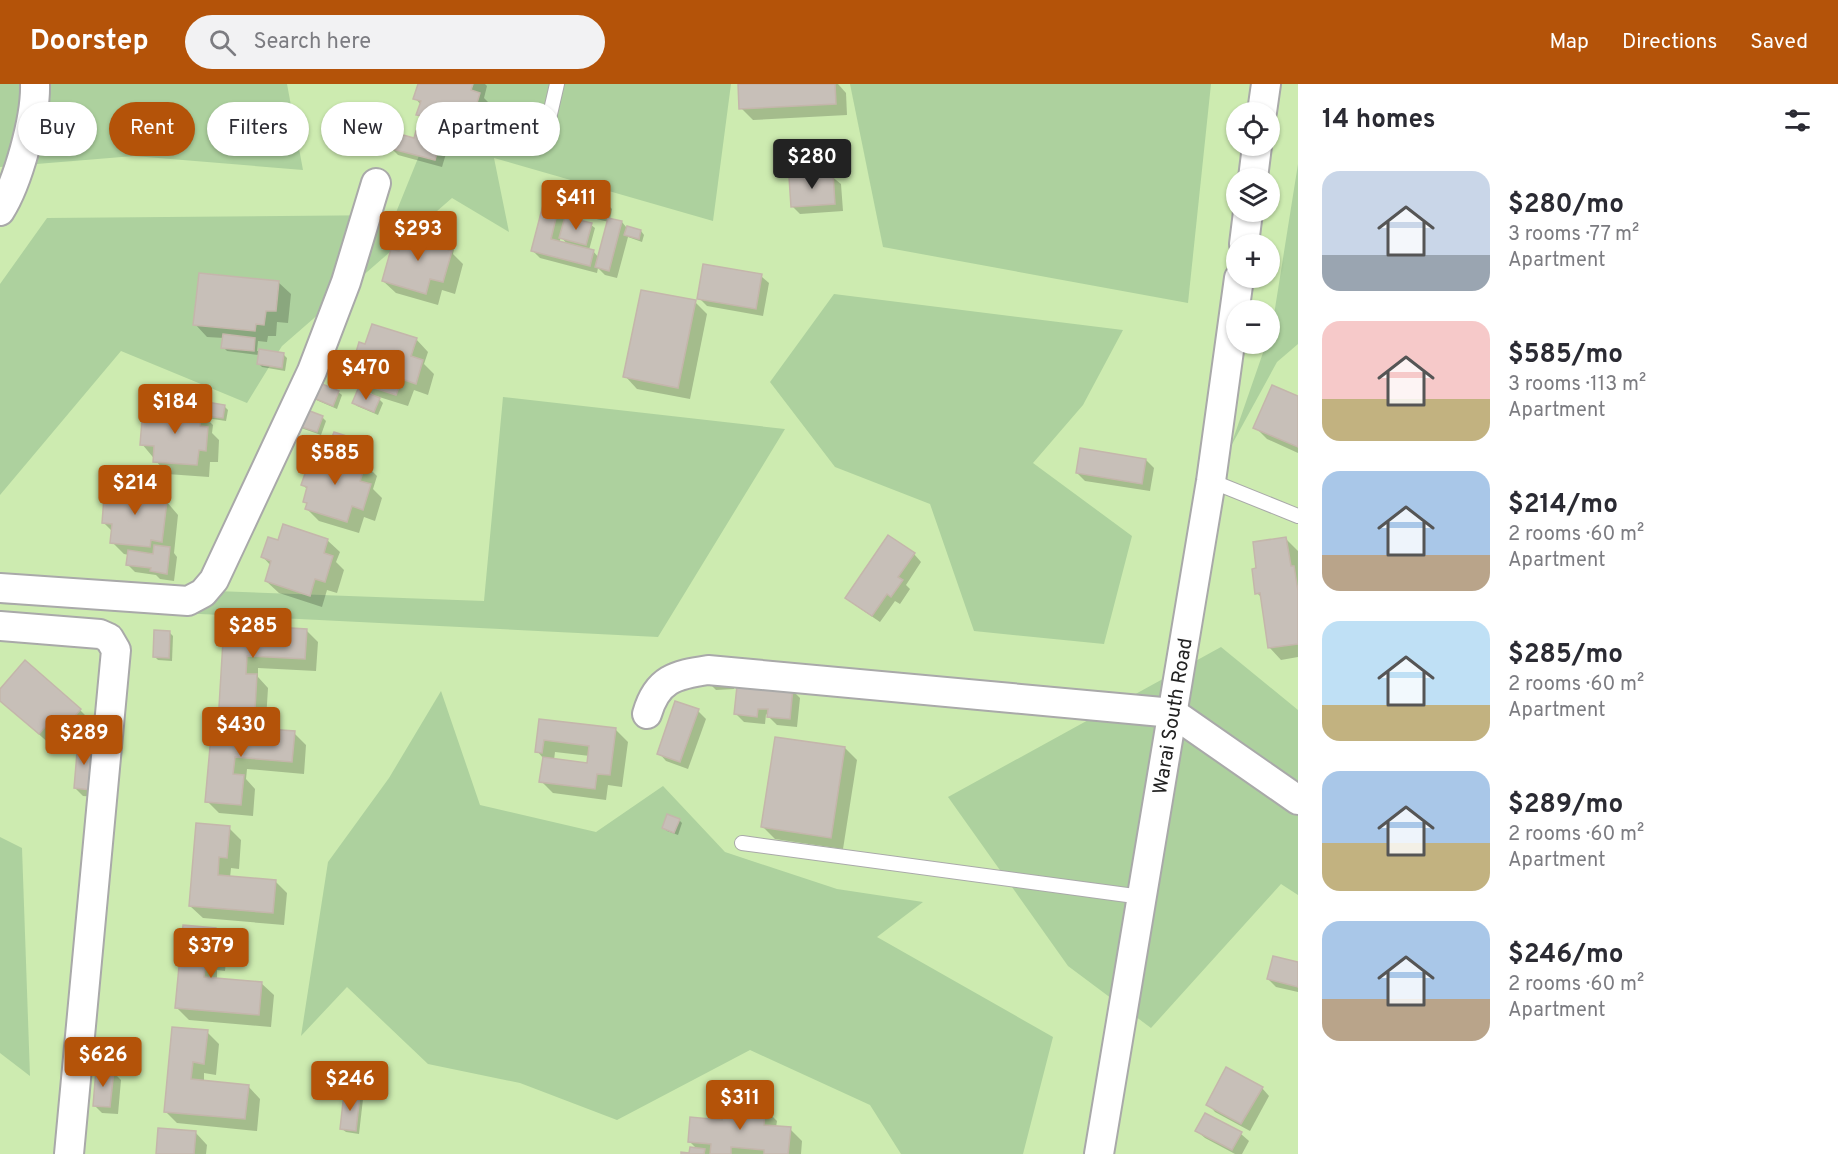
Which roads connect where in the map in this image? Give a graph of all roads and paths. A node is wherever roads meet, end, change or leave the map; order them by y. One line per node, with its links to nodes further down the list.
1 (35, 84): 7 (street)
2 (556, 84): 4 (lane)
3 (1266, 84): 5 (street)
4 (552, 102)
5 (1263, 102)
6 (376, 183): 11 (street)
7 (0, 210)
8 (1238, 288): 9 (street, Warai South Road)
9 (1211, 481): 10 (lane); 13 (street, Warai South Road)
10 (1298, 516)
11 (0, 588)
12 (0, 626): 18 (street)
13 (1173, 713): 14 (street); 15 (street); 17 (street, Warai South Road)
14 (646, 714)
15 (1298, 800)
16 (742, 843): 17 (lane)
17 (1142, 897): 19 (street, Warai South Road)
18 (69, 1154)
19 (1099, 1154)

